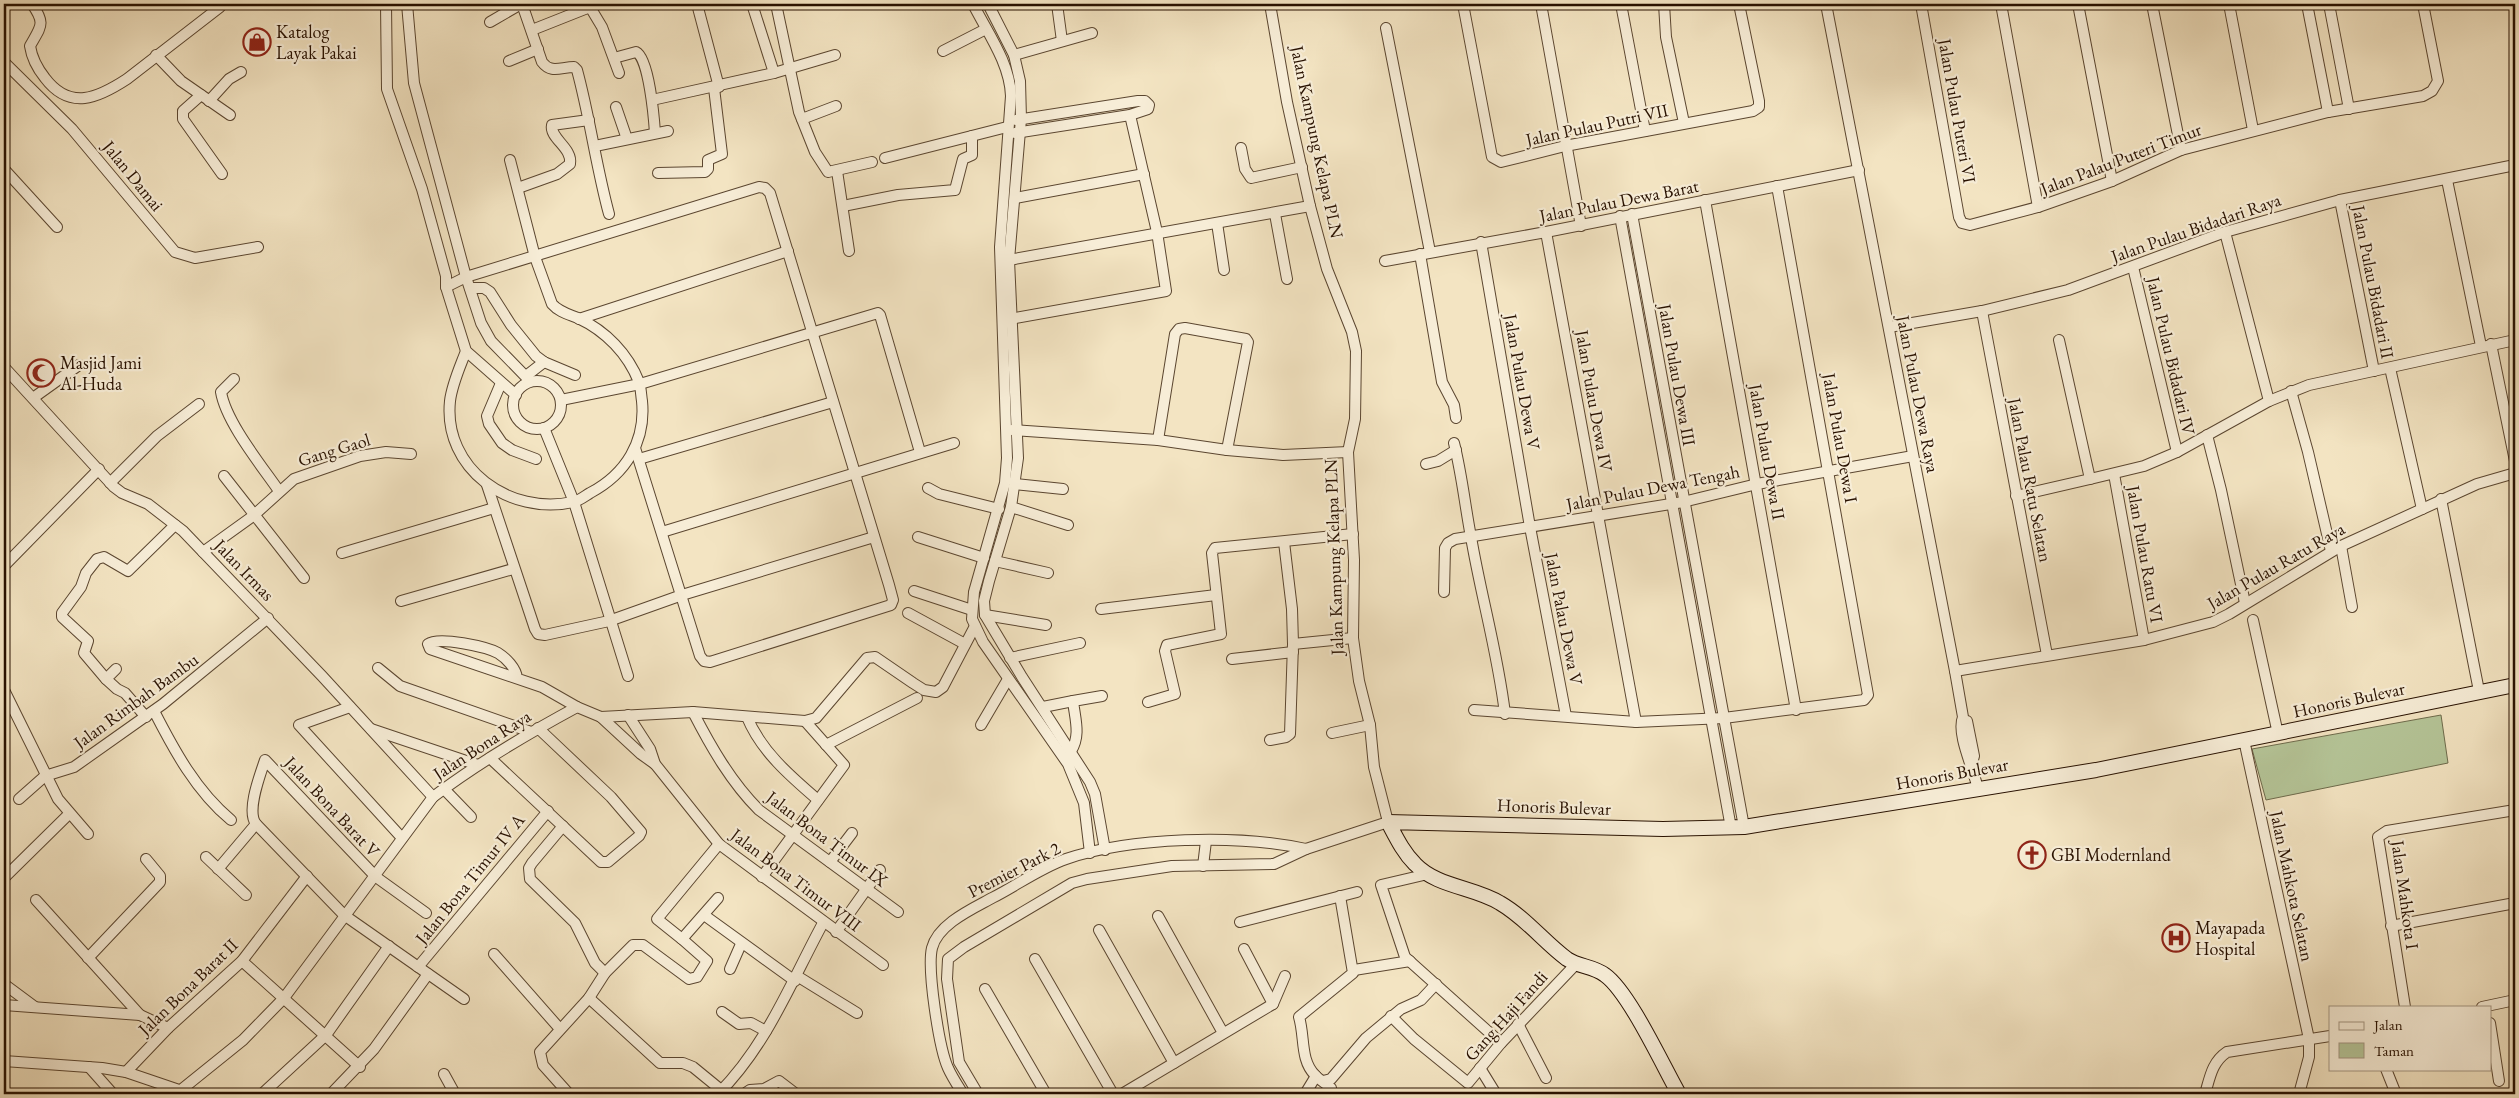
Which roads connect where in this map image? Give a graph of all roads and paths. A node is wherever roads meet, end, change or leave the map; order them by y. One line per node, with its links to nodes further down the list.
1 (32, 4): 39 (street)
2 (386, 4): 117 (street)
3 (408, 4): 115 (street)
4 (522, 4): 30 (street); 33 (street)
5 (697, 4): 48 (street)
6 (752, 4): 47 (street)
7 (776, 4): 44 (street)
8 (973, 4): 32 (street)
9 (988, 4): 40 (street)
10 (1057, 4): 35 (street)
11 (1214, 4): 12 (street)
12 (1235, 4)
13 (1270, 4): 77 (street, Jalan Kampung Kelapa PLN)
14 (1463, 4): 70 (street, Jalan Pulau Putri VII)
15 (1541, 4): 70 (street)
16 (1621, 4): 64 (street)
17 (1664, 4): 60 (street)
18 (1738, 4): 60 (street, Jalan Pulau Putri VII)
19 (1826, 4): 79 (street, Jalan Pulau Dewa Raya)
20 (1921, 4): 99 (street, Jalan Pulau Puteri VI)
21 (2001, 4): 93 (street)
22 (2078, 4): 85 (street)
23 (2152, 4): 72 (street)
24 (2229, 4): 62 (street)
25 (2306, 4): 54 (street)
26 (2329, 4): 53 (street)
27 (2424, 4): 53 (street, Jalan Palau Puteri Timur)
28 (589, 5): 33 (street); 41 (street)
29 (220, 7): 39 (street)
30 (490, 22)
31 (1386, 28): 109 (street)
32 (986, 29): 37 (street); 61 (street)
33 (532, 30): 36 (street)
34 (1092, 33): 35 (street)
35 (1062, 41): 40 (street)
36 (538, 49): 42 (street); 59 (street)
37 (943, 51)
38 (835, 54): 44 (street)
39 (156, 55): 49 (street)
40 (1014, 55): 58 (street)
41 (614, 58): 46 (street); 50 (street)
42 (509, 61)
43 (4, 62): 106 (street, Jalan Damai)
44 (791, 69): 47 (street); 57 (street)
45 (241, 72): 49 (street)
46 (619, 73)
47 (774, 73): 48 (street)
48 (716, 87): 50 (street); 81 (street)
49 (205, 98): 56 (street); 82 (street)
50 (652, 100): 65 (street)
51 (836, 106): 57 (street)
52 (616, 107): 68 (street)
53 (2349, 109): 54 (street, Jalan Palau Puteri Timur)
54 (2328, 112): 62 (street, Jalan Palau Puteri Timur)
55 (1130, 114): 58 (street); 66 (street); 83 (street)
56 (230, 115)
57 (802, 119): 80 (street)
58 (1021, 119): 61 (street); 66 (street)
59 (589, 120): 69 (street); 87 (street)
60 (1684, 123): 64 (street, Jalan Pulau Putri VII)
61 (1007, 127): 66 (street); 67 (street); 111 (street)
62 (2253, 130): 72 (street, Jalan Palau Puteri Timur)
63 (668, 131): 65 (street)
64 (1645, 131): 70 (street, Jalan Pulau Putri VII)
65 (655, 133): 68 (street)
66 (1020, 134): 88 (street)
67 (972, 136): 73 (street); 91 (street)
68 (627, 139): 69 (street)
69 (596, 146): 94 (street)
70 (1566, 146): 100 (street)
71 (1241, 148): 77 (street)
72 (2181, 150): 85 (street, Jalan Palau Puteri Timur)
73 (885, 158)
74 (510, 160): 87 (street)
75 (872, 162): 80 (street)
76 (2515, 164): 84 (street, Jalan Pulau Bidadari Raya)
77 (1302, 167): 92 (street, Jalan Kampung Kelapa PLN)
78 (4, 169): 101 (street)
79 (1860, 170): 86 (street, Jalan Pulau Dewa Barat); 122 (street, Jalan Pulau Dewa Raya)
80 (836, 171): 91 (street)
81 (658, 172)
82 (222, 174)
83 (1144, 174): 88 (street); 102 (street)
84 (2447, 180): 90 (street, Jalan Pulau Bidadari Raya); 126 (street)
85 (2112, 181): 93 (street, Jalan Palau Puteri Timur)
86 (1777, 186): 89 (street, Jalan Pulau Dewa Barat); 164 (street, Jalan Pulau Dewa I)
87 (518, 188): 110 (street)
88 (1015, 198): 111 (street)
89 (1706, 200): 96 (street, Jalan Pulau Dewa Barat); 172 (street, Jalan Pulau Dewa II)
90 (2340, 200): 104 (street, Jalan Pulau Bidadari Raya); 132 (street, Jalan Pulau Bidadari II)
91 (843, 206): 108 (street)
92 (1310, 206): 95 (street); 155 (street, Jalan Kampung Kelapa PLN)
93 (2038, 207): 99 (street, Jalan Palau Puteri Timur)
94 (609, 214)
95 (1275, 214): 98 (street); 116 (street)
96 (1632, 214): 97 (street, Jalan Pulau Dewa Barat); 180 (street, Jalan Pulau Dewa III)
97 (1620, 216): 100 (street, Jalan Pulau Dewa Barat); 181 (street, Jalan Pulau Dewa III)
98 (1216, 223): 102 (street); 114 (street)
99 (1962, 223)
100 (1580, 226): 103 (street, Jalan Pulau Dewa Barat)
101 (57, 227)
102 (1157, 232): 111 (street); 121 (street)
103 (1546, 232): 105 (street, Jalan Pulau Dewa Barat); 187 (street, Jalan Pulau Dewa IV)
104 (2225, 232): 113 (street, Jalan Pulau Bidadari Raya); 143 (street)
105 (1481, 242): 109 (street, Jalan Pulau Dewa Barat); 190 (street, Jalan Pulau Dewa V)
106 (258, 247)
107 (788, 251): 110 (street); 120 (street); 123 (street)
108 (849, 251)
109 (1425, 253): 112 (street, Jalan Pulau Dewa Barat); 145 (street)
110 (535, 256): 115 (street); 120 (street)
111 (1005, 261): 121 (street); 147 (street)
112 (1385, 261)
113 (2133, 267): 119 (street, Jalan Pulau Bidadari Raya); 156 (street, Jalan Pulau Bidadari IV)
114 (1224, 270)
115 (466, 277): 117 (street); 118 (street)
116 (1287, 279)
117 (446, 287): 127 (street)
118 (470, 288): 128 (street); 134 (street)
119 (1982, 311): 122 (street, Jalan Pulau Bidadari Raya); 177 (street, Jalan Palau Ratu Selatan)
120 (579, 318): 137 (street)
121 (1010, 319): 148 (street)
122 (1889, 327): 158 (street, Jalan Pulau Dewa Raya)
123 (810, 332): 137 (street); 142 (street); 154 (street)
124 (2059, 340): 169 (street)
125 (2515, 340): 126 (street)
126 (2486, 345): 131 (street); 161 (street)
127 (466, 351): 136 (street); 173 (street)
128 (544, 362): 133 (street); 134 (street)
129 (79, 365): 140 (street)
130 (4, 367): 140 (street, Jalan Irmas)
131 (2390, 368): 132 (street); 185 (street)
132 (2374, 371): 138 (street)
133 (575, 375)
134 (528, 378): 139 (street); 141 (street)
135 (234, 379): 176 (street)
136 (501, 383): 139 (street); 159 (street)
137 (640, 384): 141 (street); 152 (street)
138 (2291, 392): 143 (street); 200 (street)
139 (516, 395): 146 (street)
140 (33, 398): 163 (street, Jalan Irmas)
141 (561, 400): 146 (street)
142 (833, 402): 160 (street); 165 (street)
143 (2269, 402): 149 (street)
144 (199, 404): 170 (street)
145 (1456, 418)
146 (544, 428): 179 (street)
147 (1006, 430): 148 (street); 184 (street)
148 (1016, 430): 150 (street); 171 (street)
149 (2207, 435): 156 (street); 214 (street)
150 (1158, 440): 153 (street); 153 (street)
151 (954, 443): 154 (street)
152 (635, 448): 160 (street); 179 (street)
153 (1227, 450): 155 (street)
154 (920, 452): 165 (street)
155 (1348, 452): 192 (street, Jalan Kampung Kelapa PLN)
156 (2177, 452): 167 (street)
157 (410, 454): 176 (street, Gang Gaol)
158 (1913, 456): 164 (street, Jalan Pulau Dewa Tengah); 235 (street, Jalan Pulau Dewa Raya)
159 (536, 459)
160 (638, 459): 191 (street)
161 (2515, 461)
162 (1426, 464): 194 (street)
163 (99, 469): 170 (street, Jalan Irmas); 205 (street)
164 (1830, 472): 172 (street, Jalan Pulau Dewa Tengah); 252 (street, Jalan Pulau Dewa I)
165 (854, 473): 191 (street); 195 (street)
166 (2515, 473): 178 (street, Jalan Pulau Ratu Raya)
167 (2114, 474): 169 (street); 226 (street, Jalan Pulau Ratu VI)
168 (224, 476): 186 (street)
169 (2090, 478): 177 (street)
170 (110, 483): 188 (street, Jalan Irmas)
171 (1015, 484): 175 (street); 182 (street)
172 (1757, 484): 180 (street, Jalan Pulau Dewa Tengah); 252 (street, Jalan Pulau Dewa II)
173 (487, 485): 179 (street); 183 (street)
174 (928, 488): 184 (street)
175 (1062, 489)
176 (279, 491): 186 (street, Gang Gaol)
177 (2016, 496): 230 (street, Jalan Palau Ratu Selatan)
178 (2441, 499): 185 (street, Jalan Pulau Ratu Raya); 242 (street)
179 (574, 502): 222 (street)
180 (1683, 502): 181 (street, Jalan Pulau Dewa Tengah); 260 (street, Jalan Pulau Dewa III)
181 (1670, 503): 187 (street, Jalan Pulau Dewa Tengah); 261 (street, Jalan Pulau Dewa III)
182 (1011, 507): 189 (street); 197 (street)
183 (494, 508): 202 (street); 206 (street)
184 (999, 509): 193 (street)
185 (2422, 509): 199 (street, Jalan Pulau Ratu Raya)
186 (253, 516): 201 (street, Gang Gaol); 208 (street)
187 (1598, 517): 190 (street, Jalan Pulau Dewa Tengah); 263 (street, Jalan Pulau Dewa IV)
188 (175, 525): 201 (street, Jalan Irmas); 239 (street)
189 (1068, 525)
190 (1530, 527): 194 (street, Jalan Pulau Dewa Tengah); 258 (street, Jalan Palau Dewa V)
191 (662, 532): 211 (street)
192 (1353, 534): 198 (street); 225 (street, Jalan Kampung Kelapa PLN)
193 (991, 535): 197 (street); 203 (street)
194 (1470, 536): 210 (street, Jalan Pulau Dewa Tengah); 256 (street)
195 (874, 537): 211 (street); 211 (street)
196 (918, 537): 203 (street)
197 (1001, 540): 204 (street)
198 (1284, 542): 212 (street); 229 (street)
199 (2341, 546): 200 (street, Jalan Pulau Ratu Raya); 215 (street)
200 (2331, 551): 214 (street, Jalan Pulau Ratu Raya)
201 (203, 552): 220 (street, Jalan Irmas)
202 (342, 553)
203 (984, 558): 217 (street)
204 (995, 561): 207 (street); 219 (street)
205 (4, 566)
206 (514, 569): 213 (street); 222 (street)
207 (1048, 573)
208 (304, 578)
209 (914, 591): 217 (street)
210 (1444, 592)
211 (682, 595): 222 (street)
212 (1216, 595): 216 (street); 247 (street)
213 (401, 601)
214 (2245, 603): 226 (street, Jalan Pulau Ratu Raya)
215 (2352, 607)
216 (1101, 609)
217 (972, 610): 224 (street)
218 (908, 613): 228 (street)
219 (985, 615): 223 (street); 231 (street)
220 (268, 618): 248 (street, Jalan Irmas); 254 (street, Jalan Rimbah Bambu)
221 (2254, 620): 269 (street)
222 (610, 621): 236 (street)
223 (1046, 624)
224 (975, 626): 228 (street); 240 (street)
225 (1353, 638): 229 (street); 265 (street, Jalan Kampung Kelapa PLN)
226 (2144, 640): 230 (street, Jalan Pulau Ratu Raya)
227 (1080, 643): 231 (street)
228 (965, 644): 262 (street)
229 (1293, 648): 232 (street); 270 (street)
230 (2047, 656): 235 (street, Jalan Pulau Ratu Raya)
231 (1010, 658): 238 (street)
232 (1232, 659)
233 (378, 668): 267 (street)
234 (116, 669): 239 (street)
235 (1955, 671): 279 (street, Jalan Pulau Dewa Raya)
236 (628, 676)
237 (517, 678): 237 (street); 249 (street)
238 (1022, 678): 240 (street); 250 (street)
239 (106, 679): 254 (street)
240 (1010, 682): 264 (street); 300 (street)
241 (2515, 685): 242 (street, Honoris Bulevar)
242 (2479, 691): 269 (street, Honoris Bulevar)
243 (5, 694): 277 (street)
244 (1102, 696): 246 (street)
245 (916, 698): 272 (street)
246 (1073, 701): 250 (street); 273 (street)
247 (1148, 702)
248 (350, 707): 266 (street, Jalan Irmas); 295 (street)
249 (576, 707): 259 (street); 267 (street, Jalan Bona Raya)
250 (1043, 707): 273 (street)
251 (1474, 710): 256 (street)
252 (1796, 710): 260 (street)
253 (694, 712): 255 (street); 257 (street); 294 (street, Jalan Bona Timur IX)
254 (150, 714): 277 (street, Jalan Rimbah Bambu); 287 (street)
255 (628, 714): 259 (street); 275 (street, Jalan Bona Timur VIII)
256 (1505, 714): 258 (street)
257 (747, 716): 262 (street); 282 (street)
258 (1566, 716): 263 (street)
259 (601, 717): 275 (street)
260 (1724, 718): 261 (street); 291 (street, Jalan Pulau Dewa III)
261 (1710, 719): 263 (street); 291 (street, Jalan Pulau Dewa III)
262 (806, 721): 272 (street)
263 (1636, 722)
264 (980, 725)
265 (1370, 725): 268 (street); 288 (street, Jalan Kampung Kelapa PLN)
266 (370, 728): 276 (street, Jalan Irmas); 280 (street)
267 (534, 730): 274 (street, Jalan Bona Raya); 290 (street)
268 (1332, 733)
269 (2278, 734): 271 (street, Honoris Bulevar)
270 (1270, 740)
271 (2244, 740): 279 (street, Honoris Bulevar); 373 (street, Jalan Mahkota Selatan)
272 (826, 745): 282 (street)
273 (1071, 751): 299 (street)
274 (490, 758): 276 (street, Jalan Bona Raya); 283 (street)
275 (656, 764): 297 (street, Jalan Bona Timur VIII)
276 (478, 765): 278 (street, Jalan Bona Raya)
277 (46, 776): 281 (street, Jalan Rimbah Bambu); 285 (street)
278 (444, 789): 280 (street, Jalan Bona Raya); 286 (street)
279 (1978, 789): 291 (street, Honoris Bulevar)
280 (433, 797): 295 (street, Jalan Bona Raya)
281 (19, 799)
282 (818, 800): 294 (street)
283 (548, 810): 290 (street); 342 (street, Jalan Bona Timur IV A)
284 (2515, 810): 326 (street, Jalan Mahkota I)
285 (69, 814): 293 (street); 311 (street)
286 (471, 817)
287 (231, 820)
288 (1388, 822): 291 (street, Honoris Bulevar); 298 (street); 307 (street, Jalan Kampung Kelapa PLN)
289 (256, 824): 305 (street); 308 (street); 309 (street, Jalan Bona Barat V)
290 (563, 826): 345 (street)
291 (1737, 827)
292 (852, 833): 303 (street)
293 (88, 834)
294 (792, 836): 303 (street, Jalan Bona Timur IX); 310 (street)
295 (402, 838): 309 (street, Jalan Bona Raya)
296 (1206, 841): 298 (street, Premier Park 2); 299 (street, Premier Park 2); 304 (street)
297 (719, 844): 310 (street, Jalan Bona Timur VIII); 329 (street)
298 (1306, 849): 304 (street)
299 (1105, 850): 300 (street, Premier Park 2)
300 (1090, 853): 332 (street, Premier Park 2)
301 (206, 857): 305 (street)
302 (146, 859): 335 (street)
303 (830, 862): 312 (street, Jalan Bona Timur IX)
304 (1203, 866): 336 (street)
305 (218, 869): 314 (street)
306 (880, 870): 312 (street)
307 (1428, 874): 339 (street); 340 (street, Jalan Kampung Kelapa PLN)
308 (307, 876): 321 (street); 338 (street, Jalan Bona Barat II)
309 (376, 877): 320 (street, Jalan Bona Barat V); 321 (street, Jalan Bona Raya)
310 (762, 877): 325 (street, Jalan Bona Timur VIII)
311 (4, 878)
312 (866, 889): 319 (street, Jalan Bona Timur IX); 328 (street)
313 (1357, 892): 315 (street)
314 (246, 896)
315 (1340, 896): 324 (street); 344 (street)
316 (718, 898): 322 (street)
317 (36, 900): 335 (street)
318 (2515, 903): 326 (street)
319 (898, 912)
320 (426, 913)
321 (344, 915): 331 (street); 352 (street, Jalan Bona Raya)
322 (704, 915): 329 (street); 330 (street)
323 (1158, 916): 369 (street)
324 (1240, 922)
325 (823, 923): 328 (street, Jalan Bona Timur VIII); 348 (street)
326 (2391, 926): 358 (street, Jalan Mahkota I)
327 (1099, 930): 376 (street)
328 (836, 932): 341 (street, Jalan Bona Timur VIII)
329 (682, 939): 345 (street)
330 (741, 944): 343 (street); 348 (street)
331 (389, 946): 342 (street); 370 (street)
332 (932, 948): 336 (street); 395 (street)
333 (1244, 949): 356 (street)
334 (494, 954): 367 (street)
335 (88, 958): 363 (street)
336 (948, 959): 396 (street)
337 (1035, 959): 398 (street)
338 (242, 961): 352 (street); 366 (street, Jalan Bona Barat II)
339 (1410, 961): 344 (street); 350 (street)
340 (1576, 964): 365 (street, Gang Haji Fandi); 403 (street, Jalan Kampung Kelapa PLN)
341 (883, 966)
342 (418, 967): 346 (street)
343 (730, 969)
344 (1354, 970): 384 (street)
345 (605, 973): 353 (street)
346 (428, 974): 354 (street); 378 (street)
347 (1285, 976): 356 (street)
348 (796, 979): 362 (street); 368 (street)
349 (4, 984): 360 (street)
350 (1436, 984): 364 (street); 374 (street)
351 (985, 989): 397 (street)
352 (284, 998): 370 (street); 387 (street, Jalan Bona Raya)
353 (590, 998): 367 (street); 388 (street)
354 (464, 999)
355 (2515, 1000): 359 (street)
356 (1273, 1004): 369 (street)
357 (4, 1005): 360 (street)
358 (2406, 1006)
359 (2486, 1006)
360 (36, 1008): 363 (street)
361 (722, 1012): 368 (street)
362 (857, 1014)
363 (140, 1015): 366 (street)
364 (1391, 1016): 379 (street, Gang Haji Fandi); 384 (street)
365 (1518, 1024): 374 (street, Gang Haji Fandi); 383 (street)
366 (168, 1028): 381 (street, Jalan Bona Barat II)
367 (560, 1029): 386 (street)
368 (766, 1032): 388 (street)
369 (1224, 1033): 376 (street)
370 (326, 1034): 378 (street); 390 (street)
371 (2329, 1036): 373 (street)
372 (2492, 1036): 385 (street)
373 (2309, 1040): 404 (street); 405 (street, Jalan Mahkota Selatan)
374 (1501, 1043): 379 (street, Gang Haji Fandi)
375 (4, 1061): 377 (street, Jalan Bona Raya)
376 (1174, 1063): 399 (street)
377 (89, 1067): 381 (street, Jalan Bona Raya); 389 (street)
378 (360, 1067): 391 (street)
379 (1480, 1068): 402 (street)
380 (2386, 1070): 406 (street)
381 (126, 1072): 387 (street, Jalan Bona Raya)
382 (444, 1074): 392 (street)
383 (1546, 1078)
384 (1319, 1079): 400 (street); 401 (street)
385 (2499, 1080)
386 (563, 1092)
387 (179, 1093)
388 (722, 1093)
389 (113, 1094)
390 (262, 1094)
391 (331, 1094)
392 (455, 1094)
393 (744, 1094): 394 (street)
394 (796, 1094)
395 (963, 1094)
396 (978, 1094)
397 (1046, 1094)
398 (1113, 1094)
399 (1122, 1094)
400 (1305, 1094)
401 (1331, 1094)
402 (1496, 1094)
403 (1679, 1094)
404 (2205, 1094)
405 (2299, 1094)
406 (2396, 1094)

